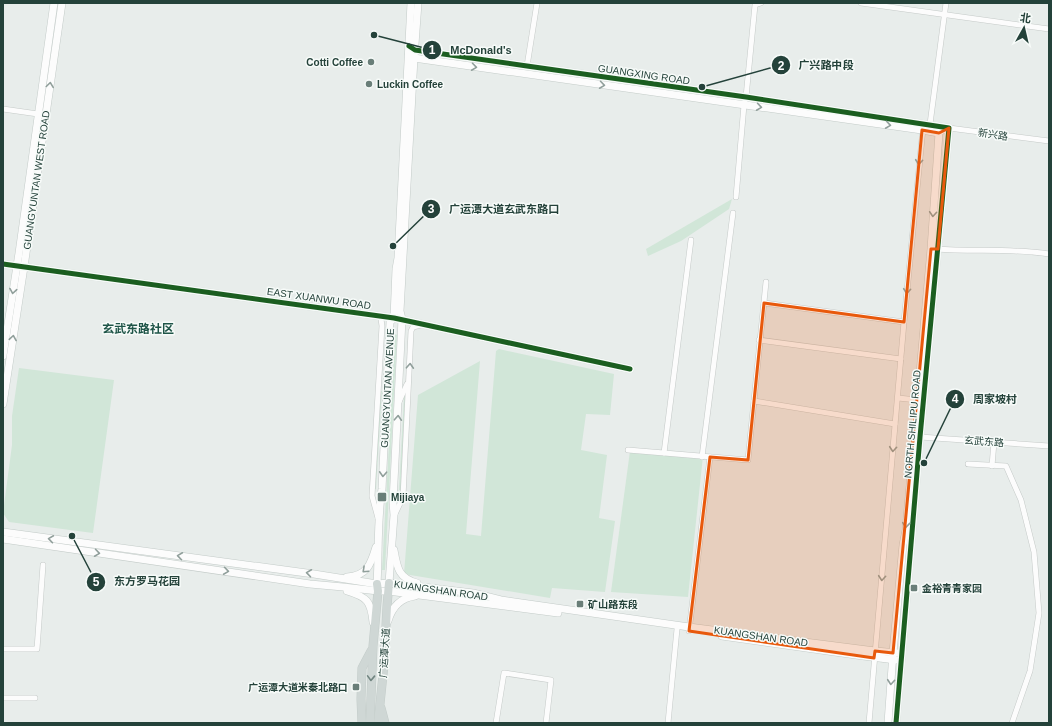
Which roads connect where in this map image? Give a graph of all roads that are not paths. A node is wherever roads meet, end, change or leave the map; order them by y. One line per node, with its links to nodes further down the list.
1 (54, 3): 16 (street, GUANGYUNTAN WEST ROAD)
2 (62, 3): 29 (street, GUANGYUNTAN WEST ROAD, one-way to 2)
3 (411, 3): 11 (street, GUANGYUNTAN AVENUE)
4 (418, 3): 11 (street, GUANGYUNTAN AVENUE)
5 (537, 3): 12 (street)
6 (761, 3): 13 (street)
7 (861, 3): 9 (street)
8 (946, 3): 9 (street)
9 (944, 14): 10 (street); 17 (street)
10 (1049, 29)
11 (412, 52): 12 (street, GUANGXING ROAD); 14 (street, GUANGXING ROAD, one-way to 14); 33 (street, GUANGYUNTAN AVENUE); 34 (street, GUANGYUNTAN AVENUE)
12 (527, 66): 13 (street, GUANGXING ROAD)
13 (746, 96): 14 (street); 17 (street, GUANGXING ROAD)
14 (744, 105): 17 (street, GUANGXING ROAD, one-way to 17); 21 (street)
15 (3, 109): 16 (street)
16 (38, 114): 29 (street, GUANGYUNTAN WEST ROAD)
17 (925, 126): 18 (street, GUANGXING ROAD); 19 (street, GUANGXING ROAD); 35 (street, one-way to 35)
18 (949, 128): 19 (street); 20 (street, 新兴路); 24 (street, NORTH SHILIPU ROAD)
19 (939, 133): 24 (street, NORTH SHILIPU ROAD, one-way to 24)
20 (1049, 142)
21 (736, 197)
22 (733, 213): 53 (street)
23 (691, 240): 52 (street)
24 (934, 249): 26 (street); 43 (street, NORTH SHILIPU ROAD); 48 (street, NORTH SHILIPU ROAD)
25 (1049, 250): 26 (street)
26 (1038, 252): 27 (street)
27 (1049, 254)
28 (3, 264): 29 (street, EAST XUANWU ROAD)
29 (20, 267): 32 (street, EAST XUANWU ROAD); 38 (street, GUANGYUNTAN WEST ROAD, one-way to 38); 46 (street, GUANGYUNTAN WEST ROAD, one-way to 29)
30 (766, 282): 31 (street)
31 (764, 303): 35 (street); 37 (street)
32 (373, 315): 33 (street, EAST XUANWU ROAD); 58 (street)
33 (394, 318): 34 (street, EAST XUANWU ROAD); 58 (street, GUANGYUNTAN AVENUE, one-way to 58)
34 (402, 319): 36 (street, EAST XUANWU ROAD); 45 (street, GUANGYUNTAN AVENUE)
35 (904, 322): 39 (street)
36 (428, 325): 40 (street, EAST XUANWU ROAD); 41 (street, one-way to 36)
37 (760, 340): 39 (street); 44 (street)
38 (3, 356)
39 (900, 360): 42 (street)
40 (630, 369)
41 (409, 381): 45 (street); 57 (street)
42 (898, 398): 43 (street); 47 (street)
43 (917, 400): 77 (street, NORTH SHILIPU ROAD, one-way to 77)
44 (754, 401): 47 (street); 54 (street)
45 (399, 403): 57 (street, GUANGYUNTAN AVENUE, one-way to 45)
46 (3, 404)
47 (895, 424): 76 (street, one-way to 76)
48 (920, 437): 49 (street, 玄武东路); 78 (street, NORTH SHILIPU ROAD)
49 (994, 442): 50 (street, 玄武东路); 56 (street)
50 (1049, 446)
51 (628, 450): 52 (street)
52 (664, 453): 53 (street)
53 (702, 456): 54 (street)
54 (710, 457): 72 (street)
55 (968, 464): 56 (street)
56 (992, 466): 92 (street)
57 (394, 515): 60 (street, GUANGYUNTAN AVENUE)
58 (379, 522): 62 (street, GUANGYUNTAN AVENUE)
59 (3, 532): 64 (street, KUANGSHAN ROAD, one-way to 59)
60 (393, 538): 66 (street, GUANGYUNTAN AVENUE); 68 (street)
61 (3, 539): 65 (street, KUANGSHAN ROAD, one-way to 65)
62 (378, 539): 64 (street, one-way to 64); 67 (street, GUANGYUNTAN AVENUE)
63 (43, 565): 75 (street)
64 (333, 577): 67 (street, KUANGSHAN ROAD)
65 (328, 586): 67 (street, KUANGSHAN ROAD); 73 (street)
66 (389, 587): 67 (street, KUANGSHAN ROAD); 68 (street, KUANGSHAN ROAD); 69 (street, KUANGSHAN ROAD); 70 (main road, 广运潭大道)
67 (377, 588): 73 (main road, 广运潭大道)
68 (434, 588): 72 (street, KUANGSHAN ROAD)
69 (426, 595): 70 (street); 71 (street, KUANGSHAN ROAD)
70 (386, 627): 81 (main road, 广运潭大道)
71 (677, 629): 72 (street, KUANGSHAN ROAD); 88 (street)
72 (689, 629): 76 (street, KUANGSHAN ROAD)
73 (374, 633): 74 (main road, 广运潭大道)
74 (373, 646): 82 (main road); 83 (main road, 广运潭大道, one-way to 83)
75 (3, 649)
76 (874, 654): 77 (street, KUANGSHAN ROAD); 89 (street)
77 (893, 656): 78 (street, KUANGSHAN ROAD); 90 (street, NORTH SHILIPU ROAD, one-way to 90)
78 (902, 657): 91 (street, NORTH SHILIPU ROAD)
79 (3, 698): 80 (street)
80 (35, 698)
81 (380, 703): 84 (main road, 广运潭大道); 85 (main road)
82 (362, 723)
83 (370, 723)
84 (378, 723)
85 (385, 723)
86 (496, 723): 87 (street)
87 (546, 723)
88 (668, 723)
89 (868, 723)
90 (888, 723)
91 (896, 723)
92 (1012, 723)

